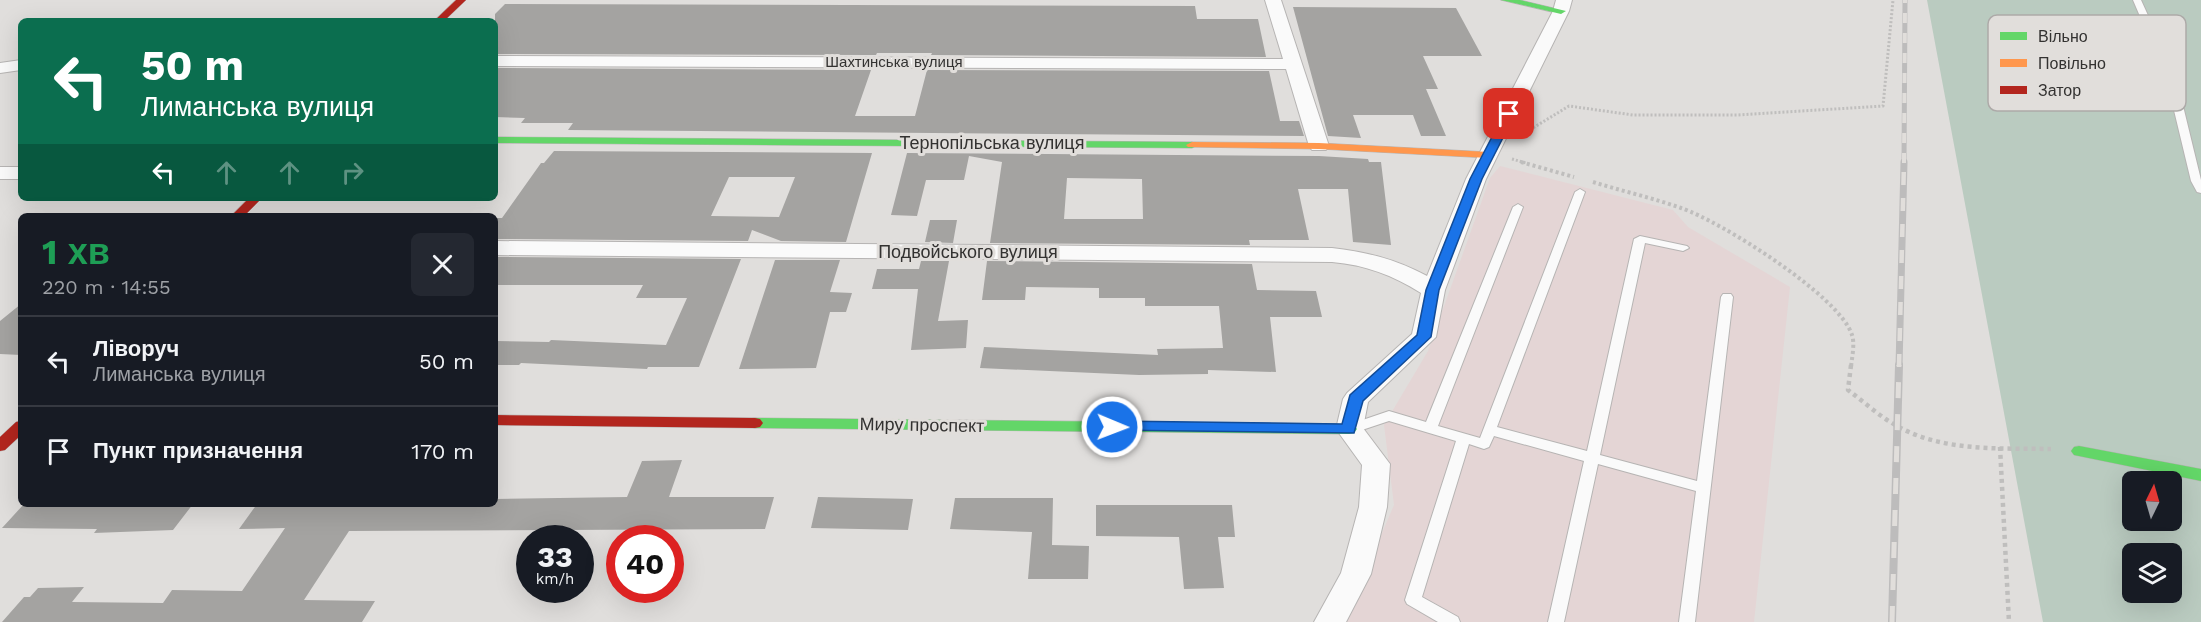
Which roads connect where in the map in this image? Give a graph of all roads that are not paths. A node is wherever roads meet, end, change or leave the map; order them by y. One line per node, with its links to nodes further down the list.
1 (461, 0): 7 (street)
2 (1273, 0): 9 (street)
3 (1506, 0): 5 (street)
4 (2137, 0): 6 (lane)
5 (1562, 6): 15 (street)
6 (2144, 15)
7 (442, 18)
8 (498, 61): 9 (street, Шахтинська вулиця)
9 (1292, 64): 14 (street)
10 (18, 65): 11 (street)
11 (0, 68)
12 (2179, 111): 18 (lane)
13 (498, 140): 14 (street, Тернопільська вулиця)
14 (1319, 146): 15 (street, Тернопільська вулиця)
15 (1489, 154): 25 (street)
16 (0, 173): 17 (street)
17 (18, 173)
18 (2201, 190)
19 (1580, 192): 31 (lane)
20 (253, 201): 22 (street)
21 (1518, 207): 28 (lane)
22 (240, 213)
23 (498, 248): 25 (street, Подвойського вулиця)
24 (1683, 248): 35 (lane)
25 (1432, 290): 30 (street)
26 (1727, 297): 37 (lane)
27 (498, 420): 30 (street, Миру проспект)
28 (1430, 428): 30 (lane); 32 (lane)
29 (18, 429): 33 (street)
30 (1349, 429): 38 (street)
31 (1490, 430): 32 (lane); 35 (lane)
32 (1464, 438): 39 (lane)
33 (0, 446)
34 (2079, 451): 36 (street)
35 (1592, 458): 37 (lane); 40 (lane)
36 (2201, 475)
37 (1703, 488): 41 (lane)
38 (1330, 622)
39 (1452, 622)
40 (1556, 622)
41 (1687, 622)

